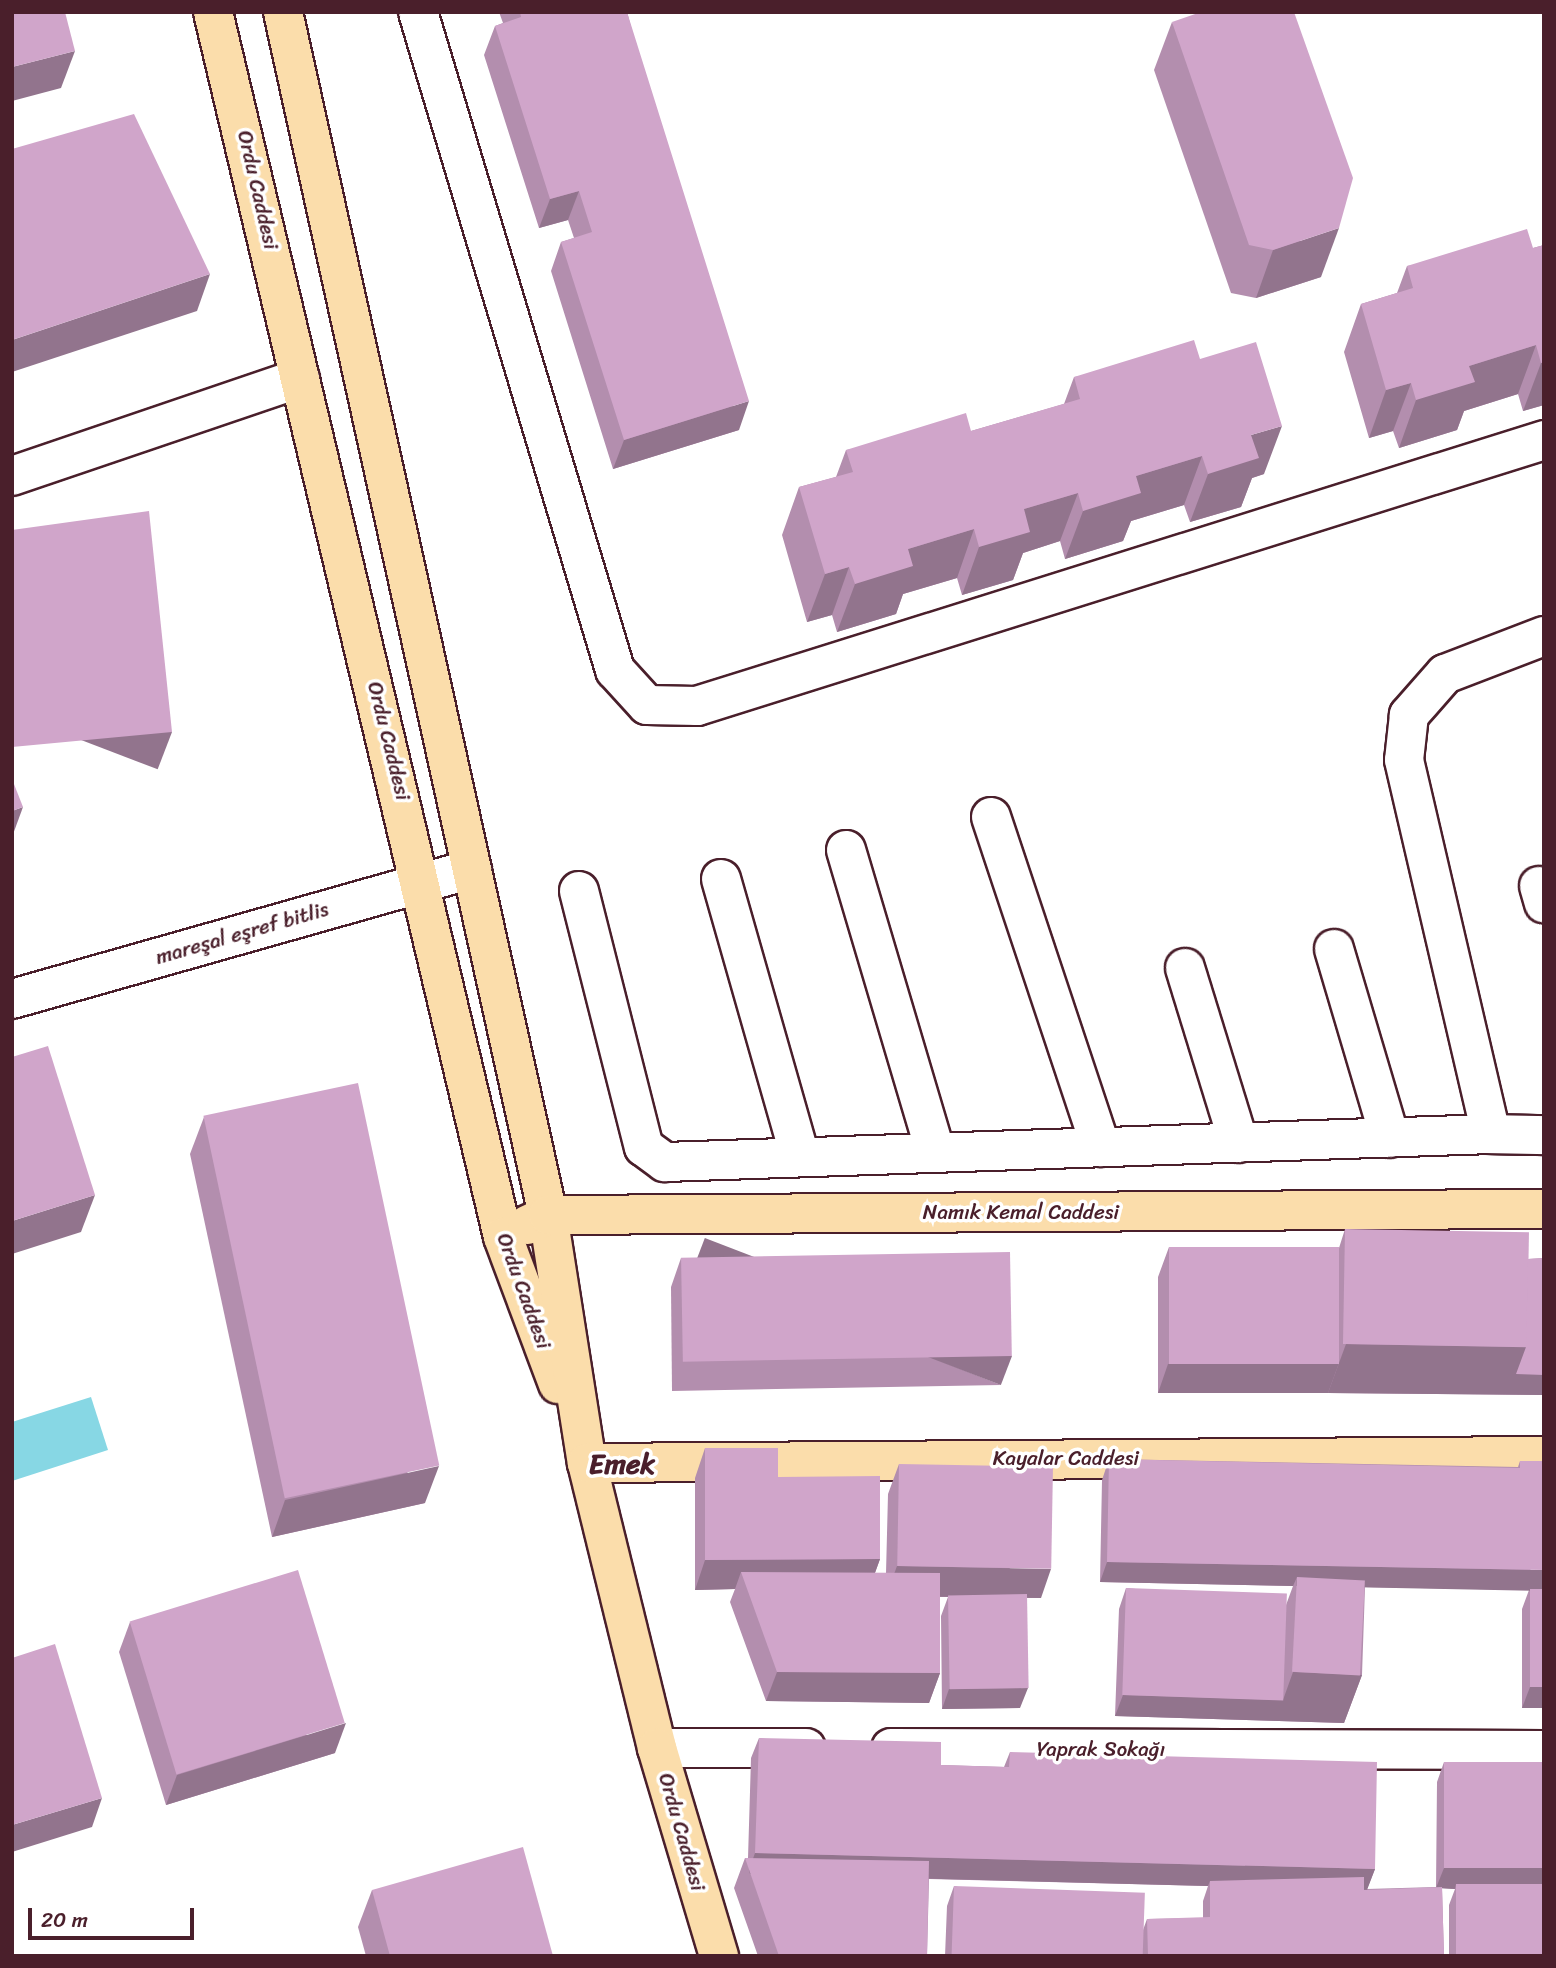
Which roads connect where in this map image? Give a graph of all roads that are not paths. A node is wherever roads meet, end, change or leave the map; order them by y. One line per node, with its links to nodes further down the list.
1 (213, 12): 4 (main road, Ordu Caddesi)
2 (284, 12): 10 (main road, Ordu Caddesi)
3 (418, 12): 5 (street)
4 (300, 378): 6 (street); 12 (main road, Ordu Caddesi)
5 (1544, 440)
6 (12, 476)
7 (1544, 636): 17 (street)
8 (991, 817): 21 (street)
9 (846, 850): 22 (street)
10 (472, 869): 12 (street, mareşal eşref bitlis); 25 (main road, Ordu Caddesi)
11 (721, 879): 23 (street)
12 (423, 881): 16 (street, mareşal eşref bitlis); 26 (main road, Ordu Caddesi)
13 (579, 891): 23 (street)
14 (1334, 949): 19 (street)
15 (1185, 968): 20 (street)
16 (12, 999)
17 (1491, 1134): 18 (street); 19 (street)
18 (1544, 1135)
19 (1390, 1138): 20 (street)
20 (1239, 1143): 21 (street)
21 (1101, 1147): 22 (street)
22 (936, 1153): 23 (street)
23 (800, 1157)
24 (1544, 1209): 25 (main road, Namık Kemal Caddesi)
25 (548, 1215): 26 (main road, Namık Kemal Caddesi); 28 (main road, Ordu Caddesi)
26 (503, 1237): 28 (main road, Ordu Caddesi)
27 (1544, 1456): 28 (main road, Kayalar Caddesi)
28 (587, 1462): 29 (main road, Ordu Caddesi)
29 (657, 1748): 30 (street, Yaprak Sokağı); 31 (main road, Ordu Caddesi)
30 (1544, 1750)
31 (719, 1956)

